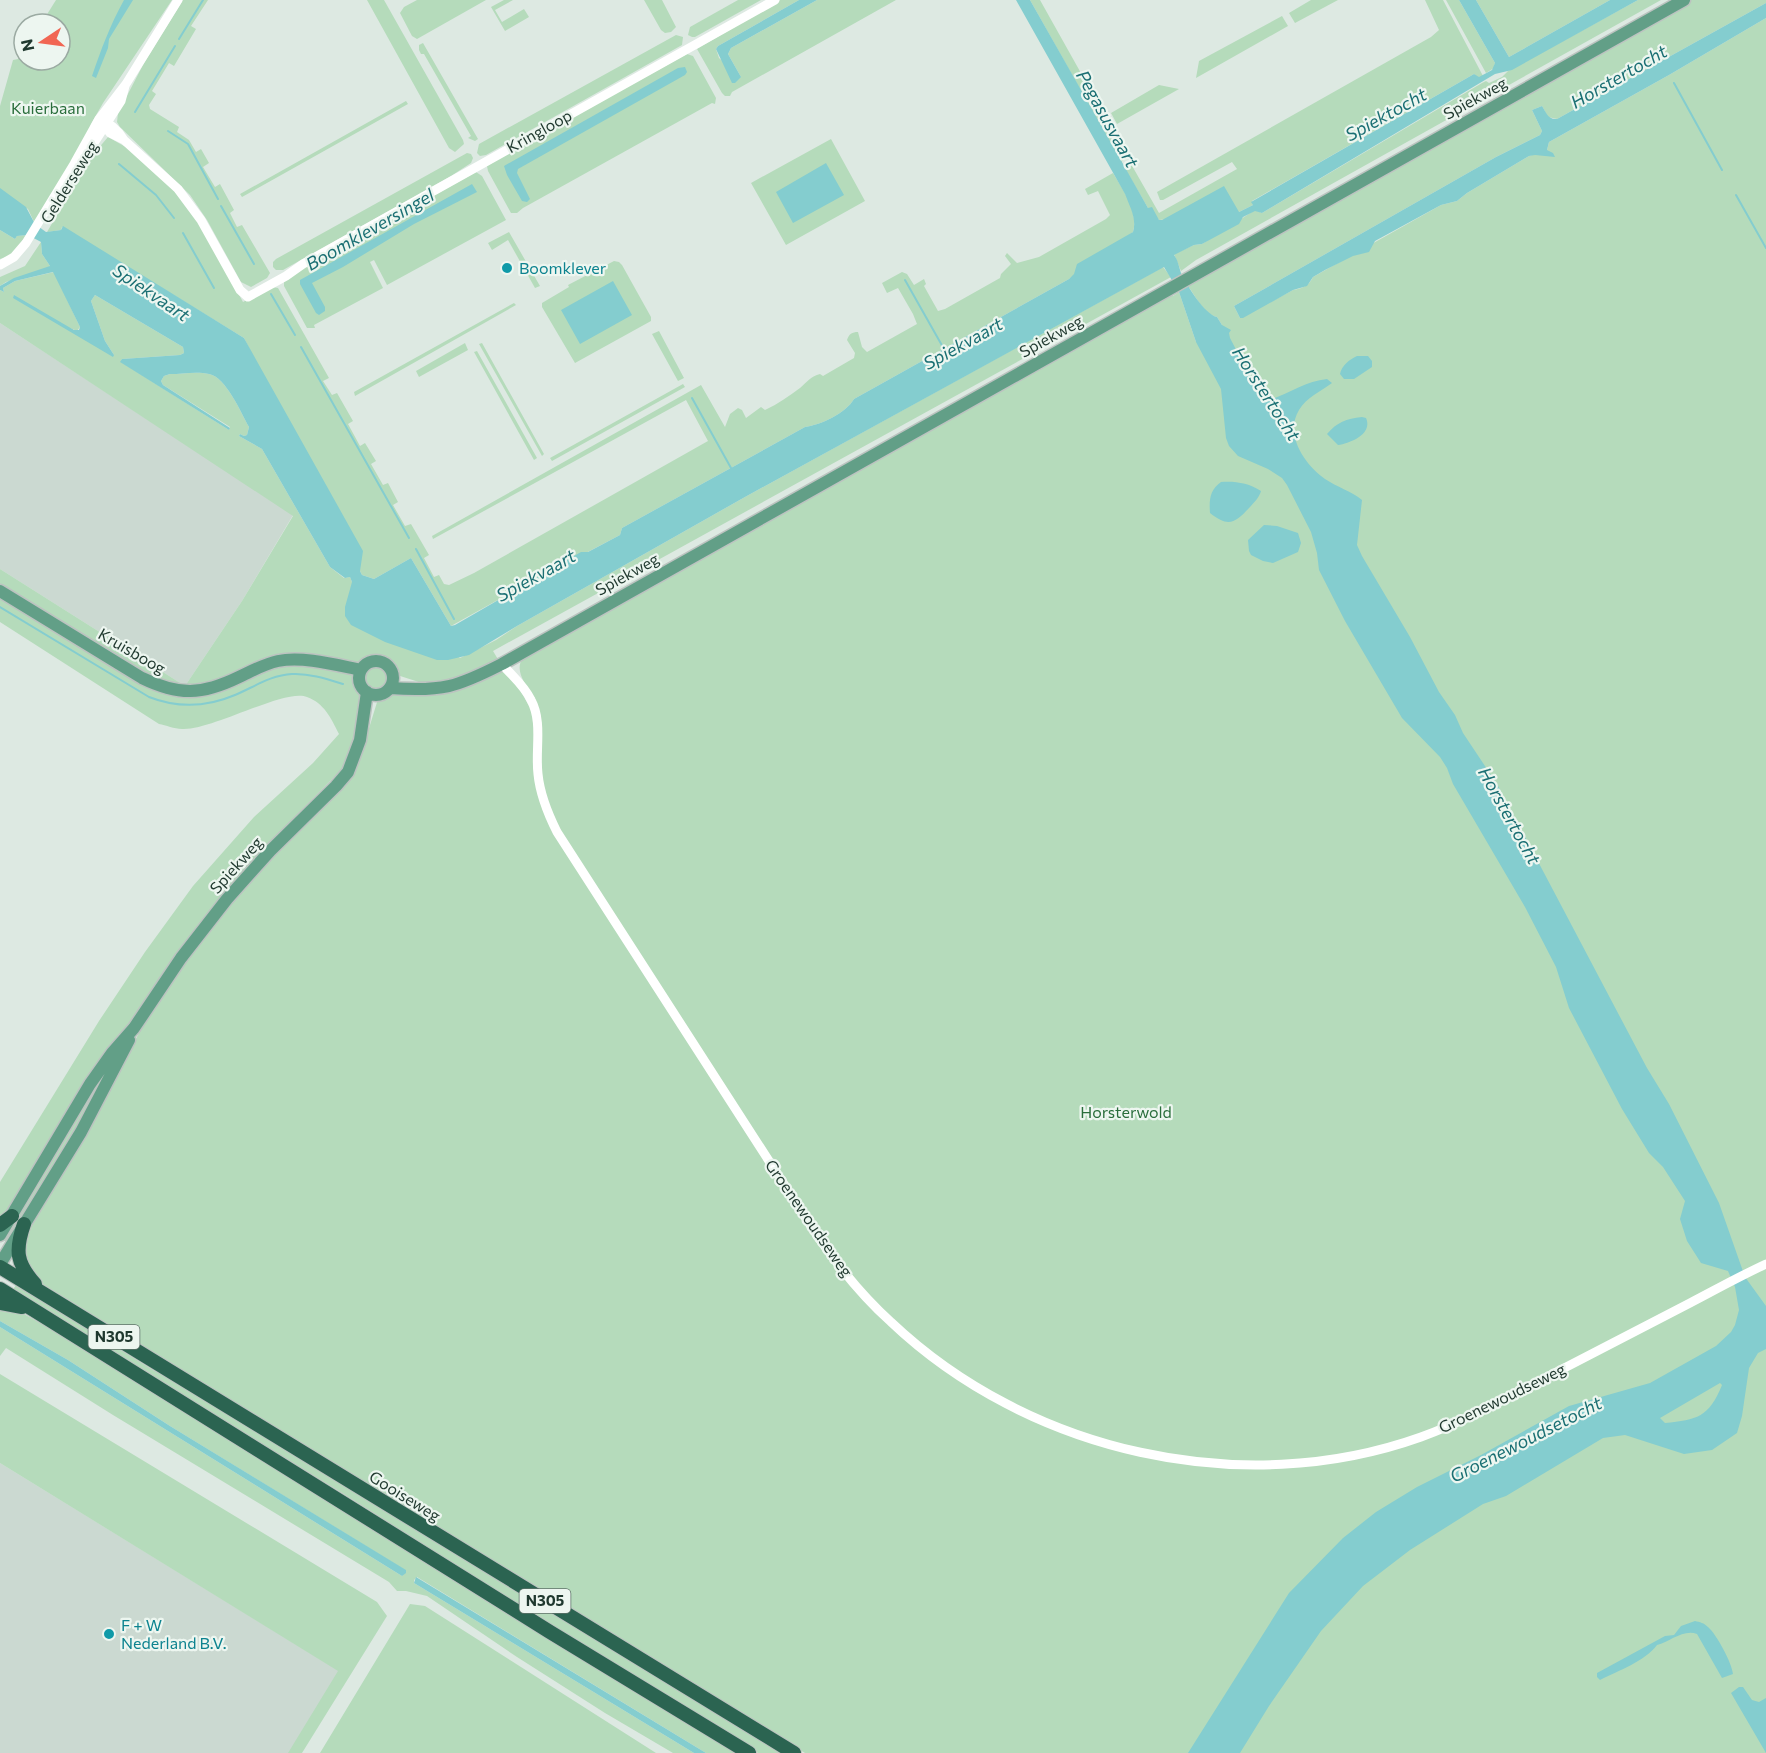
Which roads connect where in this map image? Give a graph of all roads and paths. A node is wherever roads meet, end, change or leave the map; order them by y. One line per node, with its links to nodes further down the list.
1 (178, 0): 4 (street, Gelderseweg)
2 (776, 0): 4 (street, Kringloop)
3 (1684, 0): 9 (main road, Spiekweg)
4 (103, 123): 5 (street, Gelderseweg)
5 (28, 244): 6 (street, Gelderseweg); 7 (street, Gelderseweg)
6 (0, 265)
7 (0, 270)
8 (0, 591): 11 (main road, Kruisboog)
9 (514, 657): 10 (main road, Spiekweg); 12 (street, Groenewoudseweg)
10 (502, 664): 12 (street, Groenewoudseweg); 13 (main road, Spiekweg)
11 (360, 674): 13 (main road); 14 (main road)
12 (519, 680): 20 (street, Groenewoudseweg)
13 (392, 682): 14 (main road)
14 (372, 693): 15 (main road, Spiekweg)
15 (134, 1028): 16 (main road, Spiekweg); 17 (main road, Spiekweg)
16 (12, 1216): 18 (highway); 19 (main road, Spiekweg)
17 (24, 1224): 21 (main road, Spiekweg); 23 (highway)
18 (0, 1225)
19 (0, 1235)
20 (1766, 1264)
21 (0, 1265): 23 (highway, Gooiseweg / N305)
22 (0, 1289): 25 (highway, N305)
23 (42, 1292): 27 (highway, Gooiseweg / N305)
24 (0, 1303): 25 (highway)
25 (33, 1309): 26 (highway, N305)
26 (748, 1753)
27 (794, 1753)

